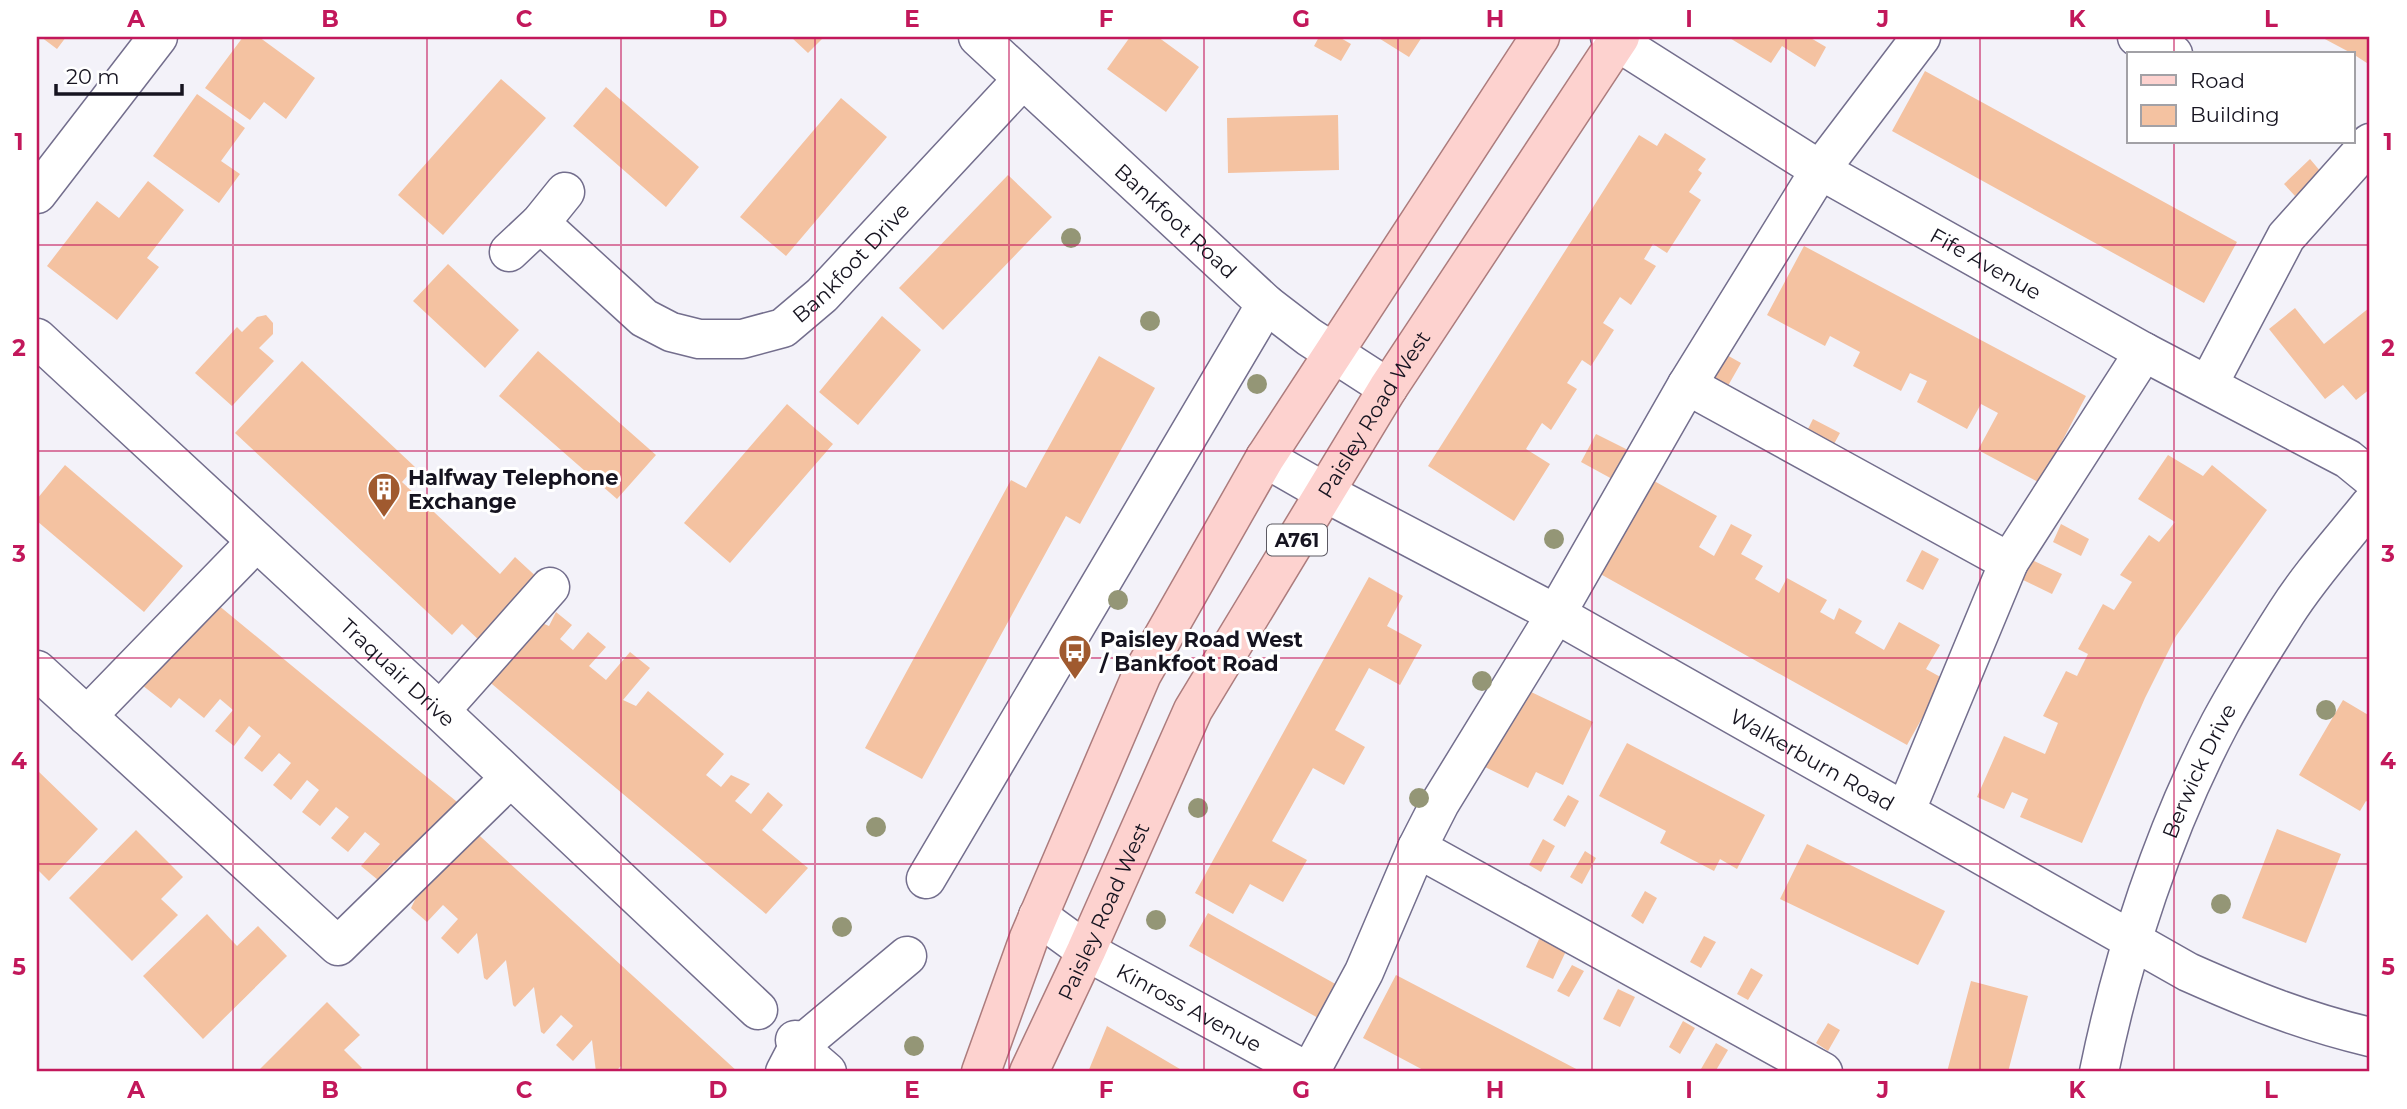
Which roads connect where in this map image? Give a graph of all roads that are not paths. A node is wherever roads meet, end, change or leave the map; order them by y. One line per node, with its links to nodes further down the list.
1 (158, 37): 12 (street)
2 (978, 37): 8 (street, Bankfoot Road)
3 (1540, 37): 18 (main road)
4 (1921, 37): 10 (street)
5 (2137, 37): 7 (street)
6 (1616, 38): 10 (street, Fife Avenue); 21 (main road, Paisley Road West / A761)
7 (2169, 52)
8 (1024, 79): 13 (street, Bankfoot Drive); 15 (street, Bankfoot Road)
9 (2362, 144): 19 (street)
10 (1820, 170): 17 (street, Fife Avenue); 20 (street)
11 (565, 192): 13 (street)
12 (37, 194)
13 (540, 223): 14 (street)
14 (509, 252)
15 (1266, 304): 18 (street, Bankfoot Road); 36 (street)
16 (37, 338): 26 (street, Traquair Drive)
17 (2144, 352): 19 (street, Fife Avenue); 27 (street)
18 (1334, 354): 21 (street, Bankfoot Road); 22 (main road)
19 (2208, 384): 23 (street, Fife Avenue)
20 (1687, 385): 27 (street); 29 (street)
21 (1388, 388): 24 (main road, Paisley Road West / A761)
22 (1265, 458): 24 (street, Walkerburn Road); 37 (main road)
23 (2370, 477)
24 (1326, 493): 29 (street, Walkerburn Road); 39 (main road, Paisley Road West / A761)
25 (2370, 505): 38 (street, Berwick Drive)
26 (256, 542): 31 (street, Traquair Drive); 32 (street)
27 (2010, 562): 34 (street)
28 (550, 587): 31 (street)
29 (1556, 614): 34 (street, Walkerburn Road); 35 (street)
30 (37, 670): 32 (street)
31 (440, 711): 33 (street, Traquair Drive)
32 (87, 716): 33 (street)
33 (510, 778): 41 (street, Traquair Drive)
34 (1906, 810): 38 (street, Walkerburn Road)
35 (1417, 848): 47 (street); 48 (street)
36 (926, 879)
37 (1038, 916): 39 (street, Kinross Avenue); 45 (main road)
38 (2132, 941): 42 (street, Walkerburn Road); 49 (street, Berwick Drive)
39 (1086, 951): 46 (main road, Paisley Road West / A761); 47 (street, Kinross Avenue)
40 (907, 956): 43 (street)
41 (758, 1010)
42 (2370, 1037)
43 (792, 1053): 44 (street)
44 (827, 1072)
45 (981, 1072)
46 (1029, 1072)
47 (1309, 1072)
48 (1823, 1072)
49 (2099, 1072)

